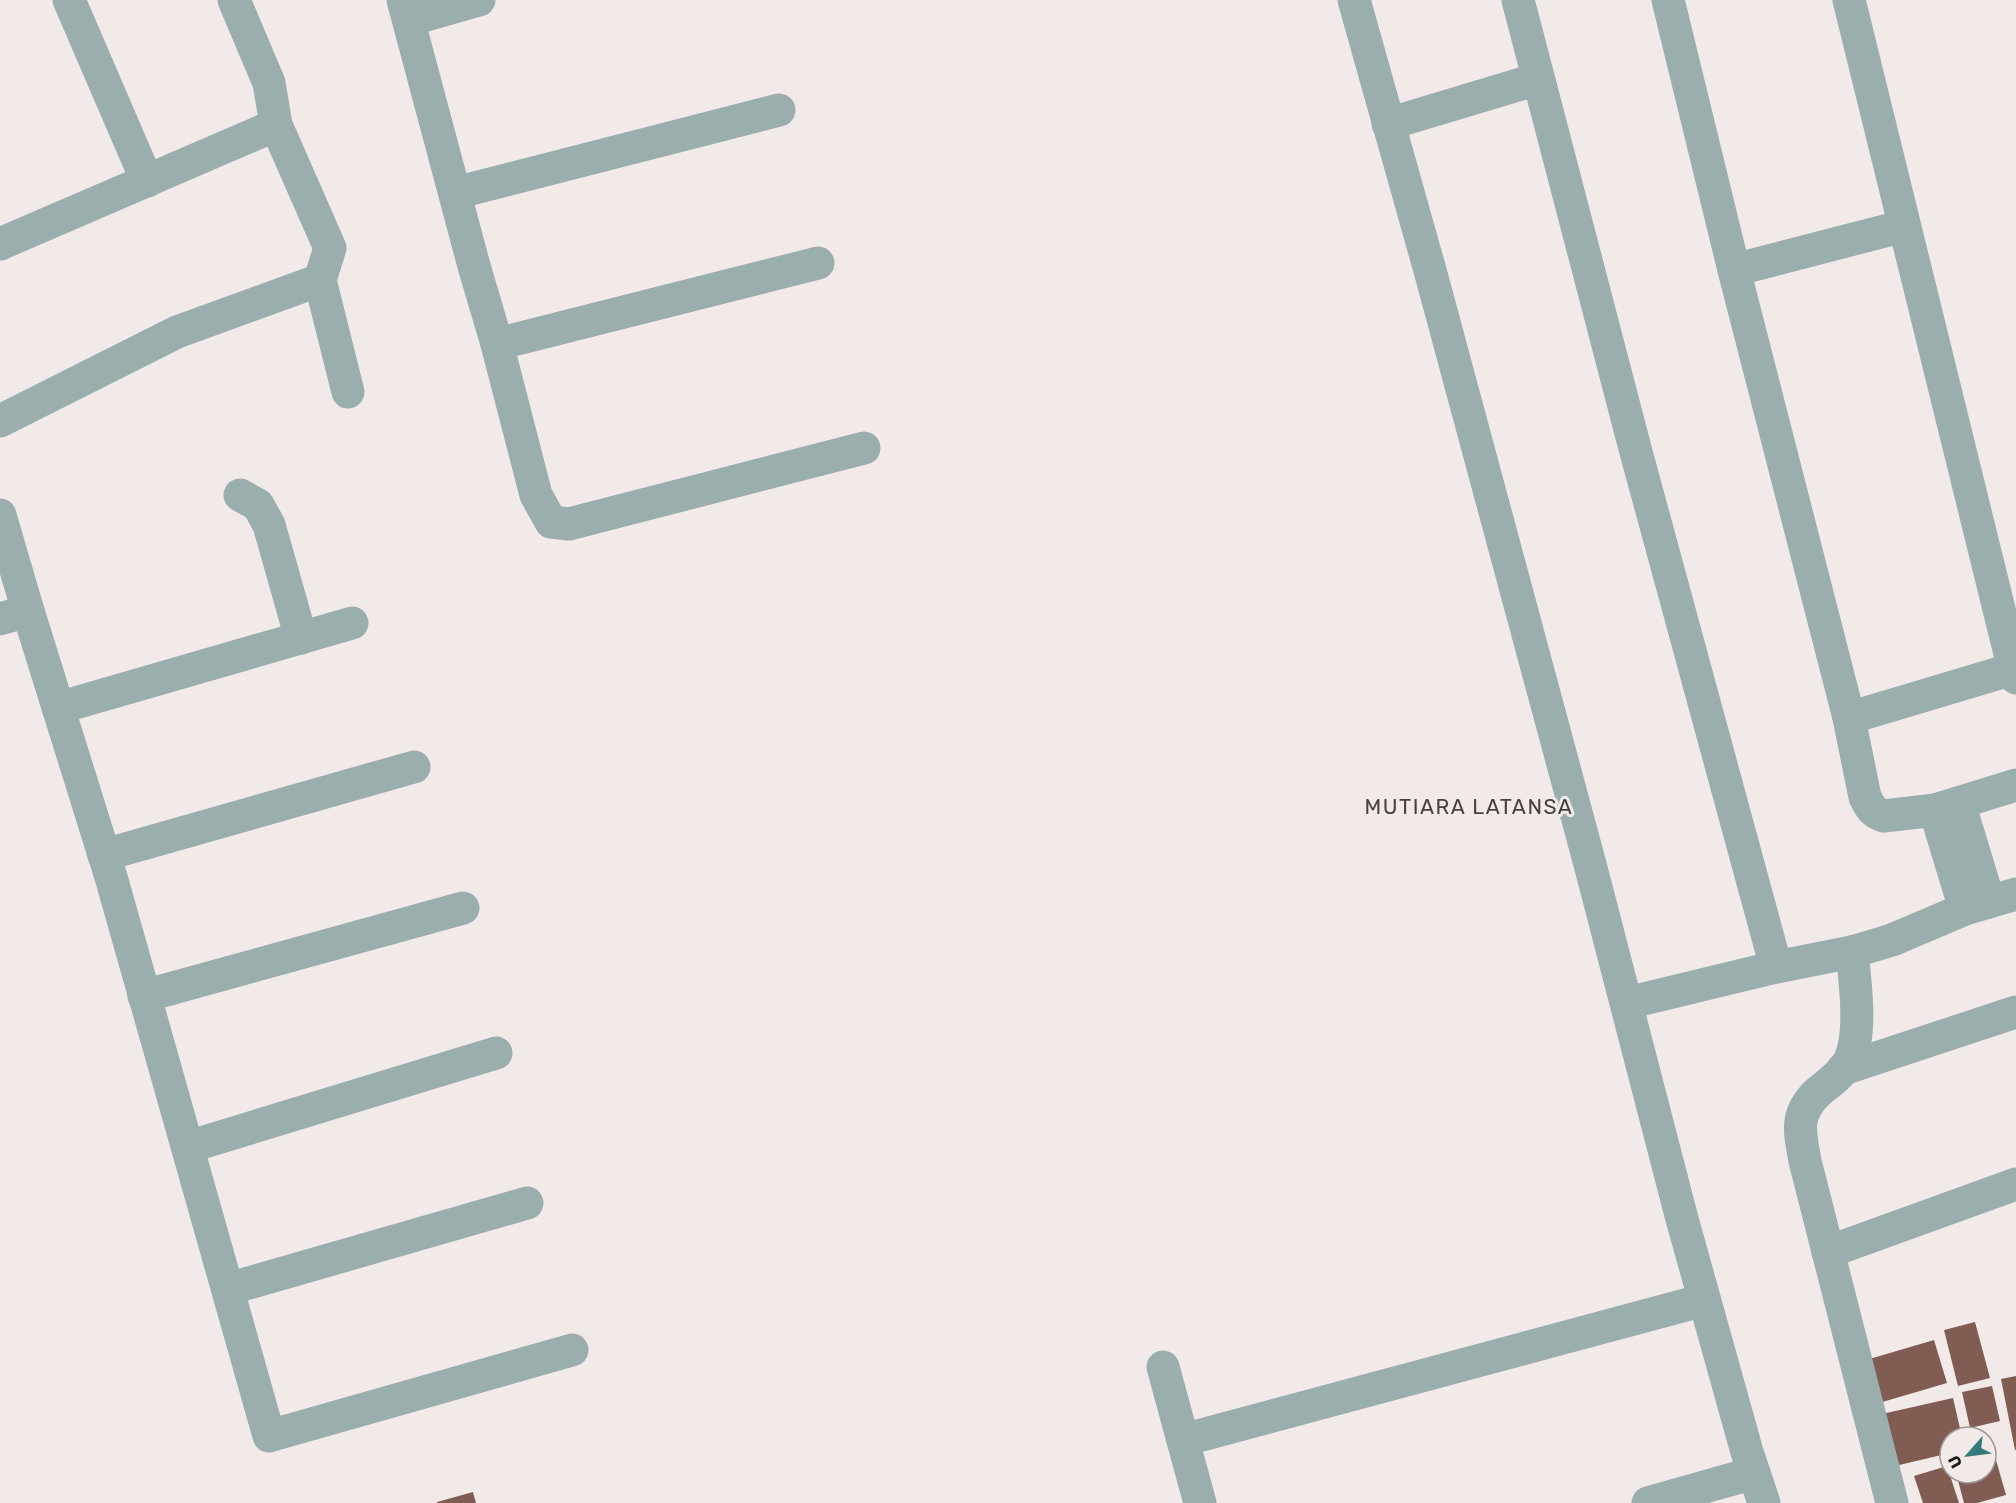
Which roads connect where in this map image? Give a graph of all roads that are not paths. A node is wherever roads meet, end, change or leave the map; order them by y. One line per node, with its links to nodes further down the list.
1 (69, 0): 13 (street)
2 (234, 0): 12 (street)
3 (480, 0): 8 (street)
4 (1354, 0): 11 (street)
5 (1518, 0): 9 (street)
6 (1668, 0): 18 (street)
7 (1849, 0): 15 (street)
8 (406, 10): 14 (street)
9 (1538, 79): 11 (street); 39 (street)
10 (779, 110): 14 (street)
11 (1388, 124): 41 (street)
12 (276, 125): 13 (street); 19 (street)
13 (147, 181): 16 (street)
14 (455, 193): 20 (street)
15 (1904, 226): 18 (street); 29 (street)
16 (3, 233)
17 (818, 263): 20 (street)
18 (1734, 270): 31 (street)
19 (320, 280): 21 (street); 22 (street)
20 (497, 344): 23 (street)
21 (348, 392)
22 (0, 421)
23 (864, 448)
24 (240, 495): 28 (street)
25 (0, 515): 26 (street)
26 (14, 615): 30 (street)
27 (352, 623): 28 (street)
28 (301, 638): 30 (street)
29 (2015, 673): 31 (street)
30 (58, 708): 35 (street)
31 (1849, 718): 34 (street)
32 (414, 767): 35 (street)
33 (2016, 785): 34 (street)
34 (1947, 806): 36 (street)
35 (104, 855): 40 (street)
36 (1990, 902): 38 (street)
37 (463, 908): 40 (street)
38 (1852, 952): 39 (street); 44 (street)
39 (1776, 967): 41 (street)
40 (144, 996): 45 (street)
41 (1627, 1003): 50 (street)
42 (2016, 1012): 44 (street)
43 (496, 1053): 45 (street)
44 (1843, 1069): 48 (street)
45 (188, 1147): 49 (street)
46 (2016, 1184): 48 (street)
47 (527, 1203): 49 (street)
48 (1828, 1252): 57 (street)
49 (228, 1289): 51 (street)
50 (1704, 1300): 53 (street); 54 (street)
51 (572, 1350)
52 (1163, 1367): 53 (street)
53 (1183, 1440): 55 (street)
54 (1759, 1488): 56 (street)
55 (1200, 1503)
56 (1648, 1503)
57 (1892, 1503)

